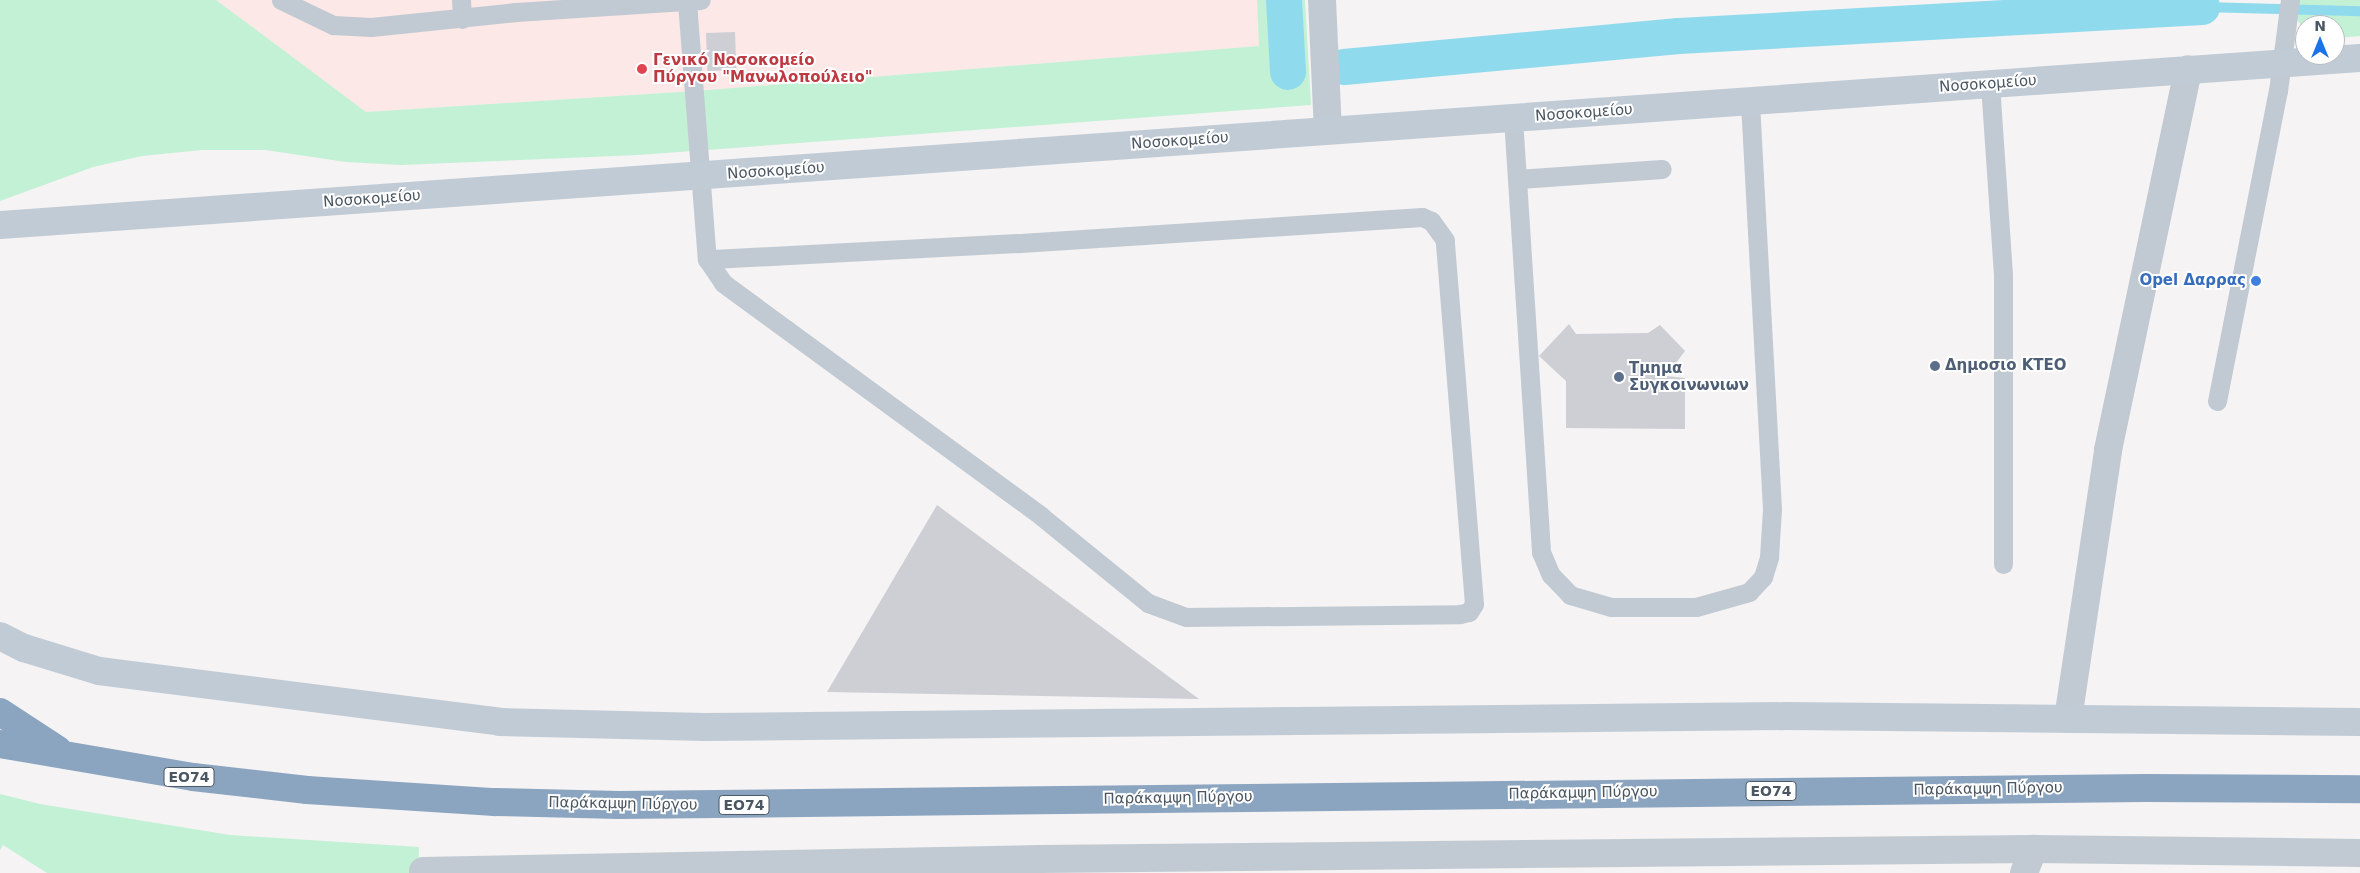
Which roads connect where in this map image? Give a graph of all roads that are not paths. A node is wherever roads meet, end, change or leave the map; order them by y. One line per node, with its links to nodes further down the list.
1 (281, 0): 8 (lane)
2 (461, 0): 8 (lane)
3 (1322, 0): 15 (street)
4 (2290, 0): 10 (lane)
5 (654, 1): 6 (lane); 7 (lane)
6 (694, 1): 17 (lane)
7 (516, 6): 8 (lane)
8 (462, 19)
9 (2360, 58): 10 (street, Νοσοκομείου)
10 (2284, 63): 11 (street, Νοσοκομείου); 21 (lane)
11 (2188, 69): 12 (street, Νοσοκομείου); 25 (street)
12 (1990, 84): 13 (street, Νοσοκομείου); 22 (lane)
13 (1750, 101): 14 (street, Νοσοκομείου); 18 (lane)
14 (1513, 118): 15 (street, Νοσοκομείου); 18 (lane)
15 (1328, 130): 17 (street, Νοσοκομείου)
16 (1662, 169): 18 (lane)
17 (700, 177): 19 (street, Νοσοκομείου); 20 (lane)
18 (1518, 179)
19 (0, 225)
20 (708, 259): 20 (lane)
21 (2217, 401)
22 (2003, 564)
23 (0, 636): 25 (street)
24 (0, 712): 28 (highway)
25 (2068, 719): 26 (street)
26 (2360, 722)
27 (0, 744): 28 (highway, Παράκαμψη Πύργου / ΕΟ74)
28 (72, 758): 29 (highway, Παράκαμψη Πύργου / ΕΟ74)
29 (2360, 789)
30 (2360, 853): 31 (street)
31 (2028, 861): 32 (street)
32 (1039, 866): 33 (street)
33 (423, 871)

